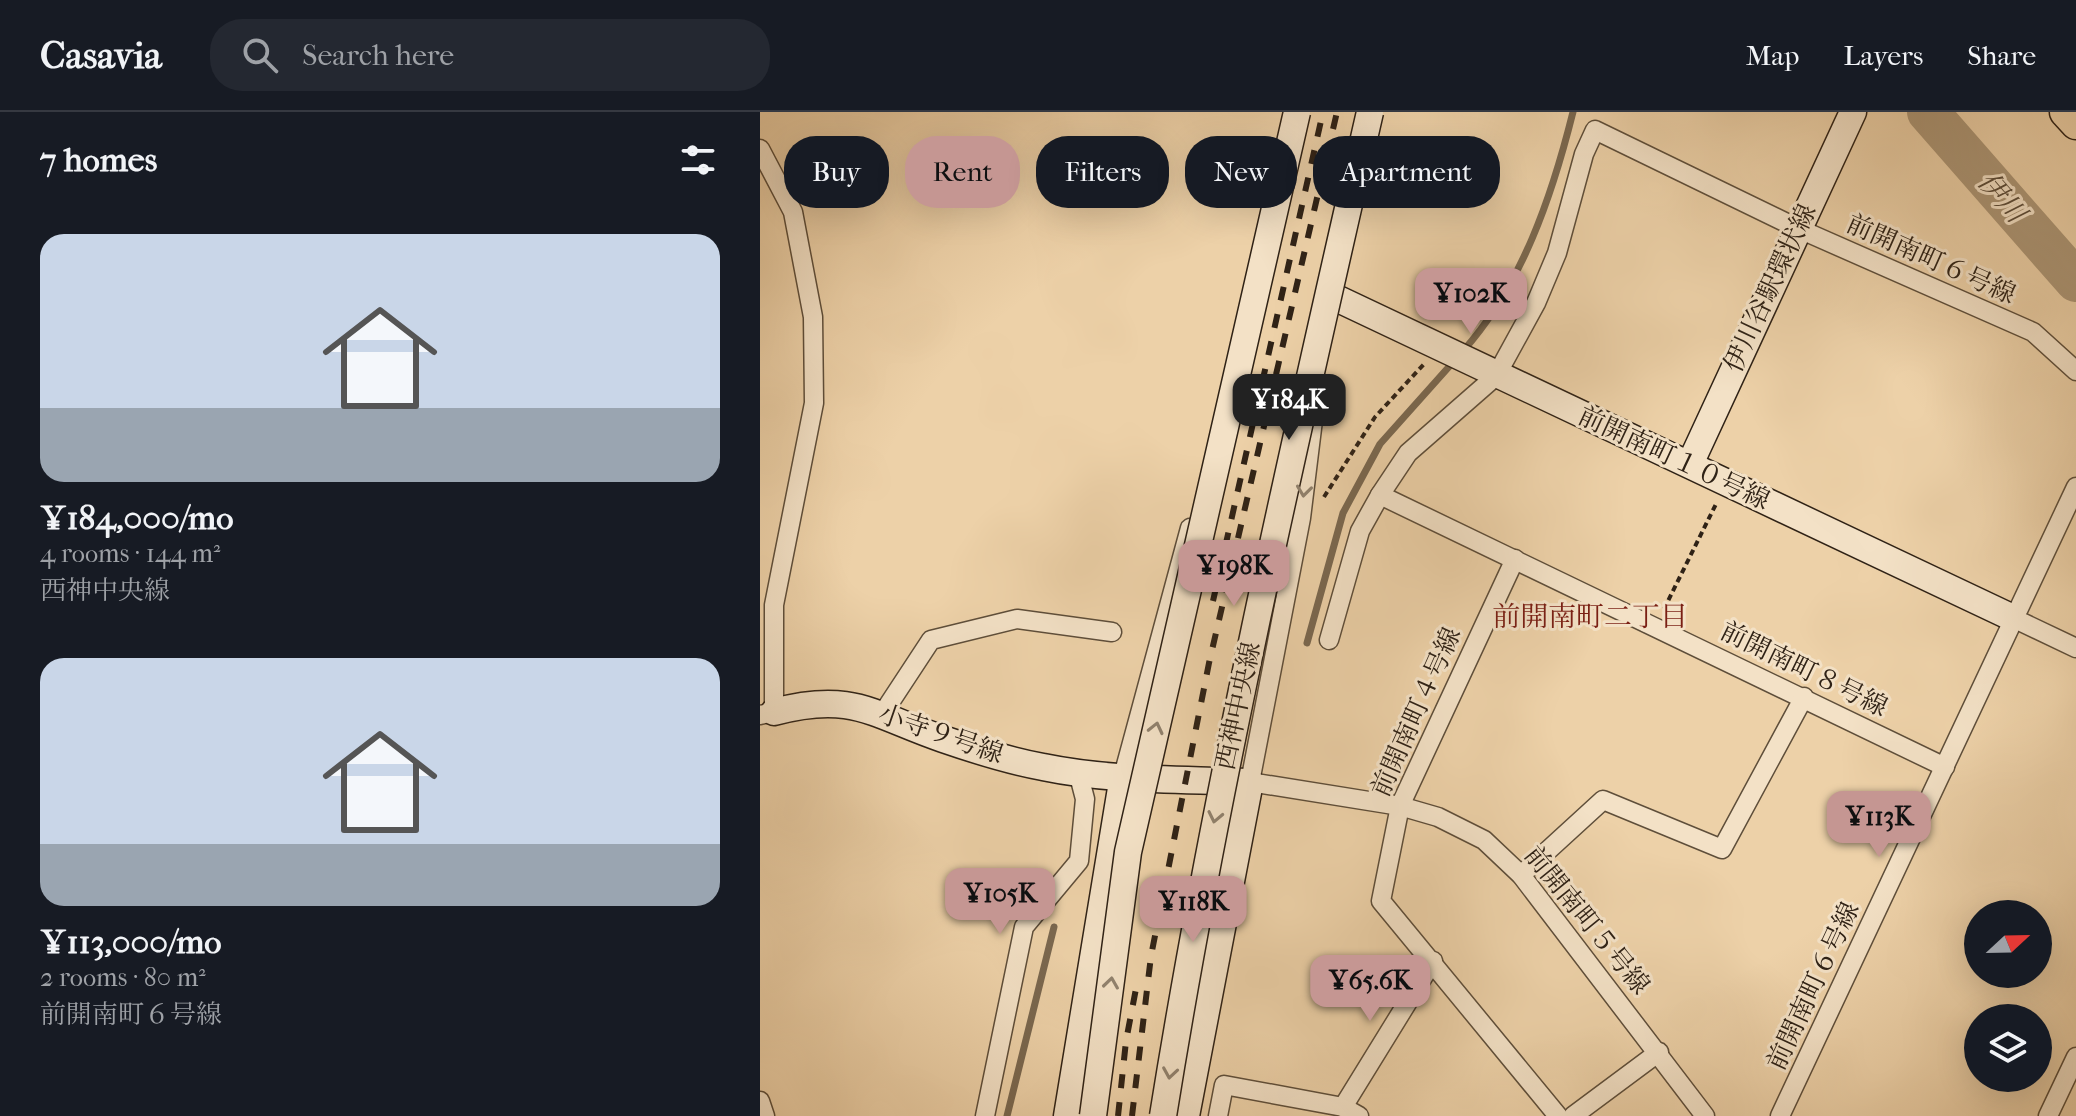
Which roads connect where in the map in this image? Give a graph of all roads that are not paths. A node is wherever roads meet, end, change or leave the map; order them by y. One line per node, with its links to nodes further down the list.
1 (1286, 112): 26 (street)
2 (1297, 112): 38 (street, one-way to 2, bridge)
3 (1370, 112): 39 (street, 西神中央線, one-way to 39, bridge)
4 (1378, 112): 10 (street, 西神中央線)
5 (1853, 112): 9 (street, 伊川谷駅環状線)
6 (2065, 112): 7 (main road)
7 (2076, 124)
8 (760, 149): 22 (street)
9 (1797, 228): 11 (street, 前開南町６号線); 12 (street, 前開南町６号線); 13 (street, 伊川谷駅環状線)
10 (1334, 297): 12 (street, 前開南町１０号線); 27 (street, 西神中央線, one-way to 27)
11 (2076, 371)
12 (1489, 373): 13 (street, 前開南町１０号線); 15 (street, 前開南町６号線)
13 (1690, 464): 17 (street, 前開南町１０号線)
14 (2076, 487): 17 (street, 前開南町６号線)
15 (1380, 495): 16 (street, 前開南町８号線); 19 (street, 前開南町６号線)
16 (1515, 559): 21 (street, 前開南町８号線); 28 (street, 前開南町４号線)
17 (2013, 618): 20 (street); 24 (street, 前開南町６号線)
18 (1112, 632): 23 (street)
19 (1329, 640)
20 (2076, 648)
21 (1804, 697): 24 (street, 前開南町８号線); 29 (street)
22 (767, 713): 23 (street, 小寺９号線)
23 (883, 713): 25 (street, 小寺９号線)
24 (1945, 767): 45 (street, 前開南町６号線)
25 (1078, 772): 26 (street, 小寺９号線); 36 (street)
26 (1123, 776): 27 (street, 小寺９号線); 37 (street)
27 (1250, 782): 28 (street, 前開南町５号線); 40 (street)
28 (1400, 806): 29 (street, 前開南町５号線); 30 (street, 前開南町４号線)
29 (1521, 875): 31 (street, 前開南町５号線)
30 (1433, 961): 34 (street); 42 (street, 前開南町４号線)
31 (1659, 1052): 43 (street); 44 (street, 前開南町５号線)
32 (2076, 1057): 46 (street)
33 (760, 1101): 35 (street)
34 (1351, 1112): 41 (street)
35 (765, 1116)
36 (985, 1116)
37 (1067, 1116)
38 (1093, 1116)
39 (1163, 1116)
40 (1186, 1116)
41 (1218, 1116)
42 (1558, 1116)
43 (1573, 1116)
44 (1705, 1116)
45 (1780, 1116)
46 (2048, 1116)

